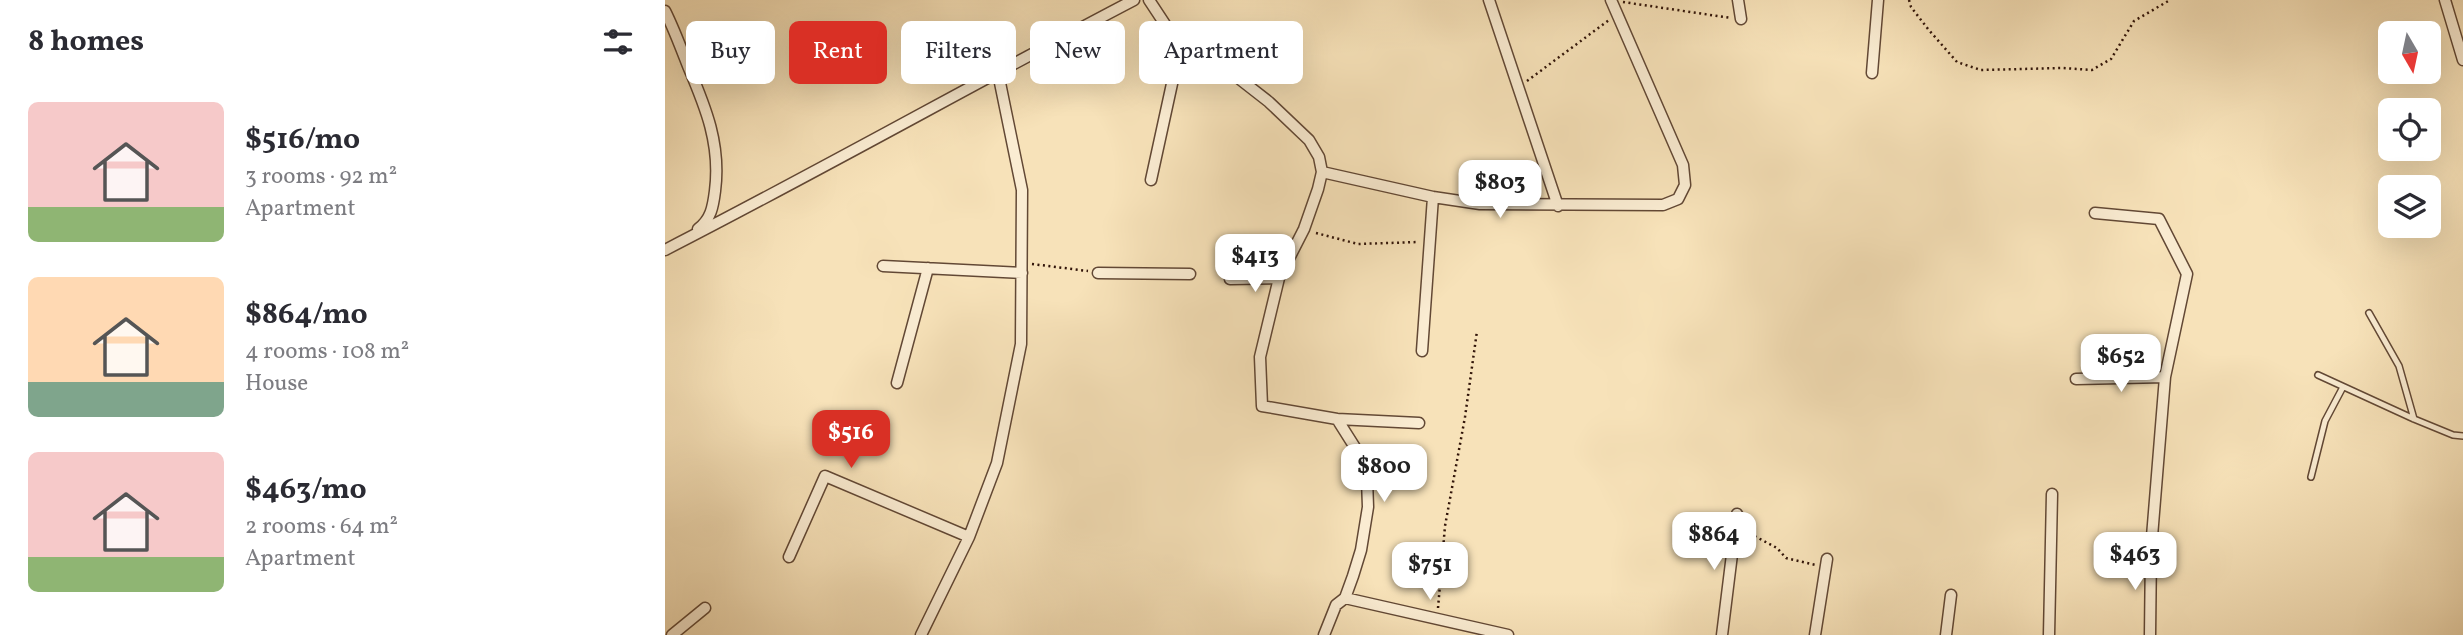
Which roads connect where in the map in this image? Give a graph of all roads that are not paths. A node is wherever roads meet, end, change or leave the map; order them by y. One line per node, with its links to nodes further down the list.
1 (1134, 0): 12 (street)
2 (1149, 0): 10 (street)
3 (1489, 0): 21 (street)
4 (1612, 0): 21 (street)
5 (1738, 0): 9 (street)
6 (1878, 0): 13 (street)
7 (2445, 0): 11 (street)
8 (665, 11): 23 (street)
9 (1741, 19)
10 (1163, 21)
11 (2463, 60)
12 (1016, 62)
13 (1871, 73)
14 (977, 84): 23 (street)
15 (1000, 84): 27 (street)
16 (1172, 84): 19 (street)
17 (1246, 84): 18 (street)
18 (1322, 172): 20 (street); 30 (street)
19 (1151, 180)
20 (1433, 197): 21 (street); 33 (street)
21 (1558, 206)
22 (2095, 213): 35 (street)
23 (682, 242): 24 (street)
24 (665, 250)
25 (883, 266): 26 (street)
26 (928, 268): 27 (street); 37 (street)
27 (1022, 268): 46 (street)
28 (1098, 273): 29 (street)
29 (1190, 274)
30 (1279, 278): 31 (street); 39 (street)
31 (1230, 279)
32 (2369, 313): 40 (lane)
33 (1422, 351)
34 (2318, 375): 38 (lane)
35 (2165, 377): 36 (street); 60 (street)
36 (2076, 379)
37 (897, 383)
38 (2343, 387): 40 (lane); 43 (lane)
39 (1336, 419): 41 (street); 50 (street)
40 (2414, 419): 42 (lane)
41 (1419, 423)
42 (2463, 436)
43 (2311, 477)
44 (2052, 494): 59 (street)
45 (1737, 514): 56 (street)
46 (969, 537): 47 (street); 53 (street)
47 (789, 557)
48 (1826, 563): 57 (street)
49 (1951, 595): 58 (street)
50 (1345, 598): 54 (street); 55 (street)
51 (705, 608): 52 (street)
52 (672, 635)
53 (922, 635)
54 (1324, 635)
55 (1508, 635)
56 (1722, 635)
57 (1815, 635)
58 (1946, 635)
59 (2049, 635)
60 (2150, 635)

